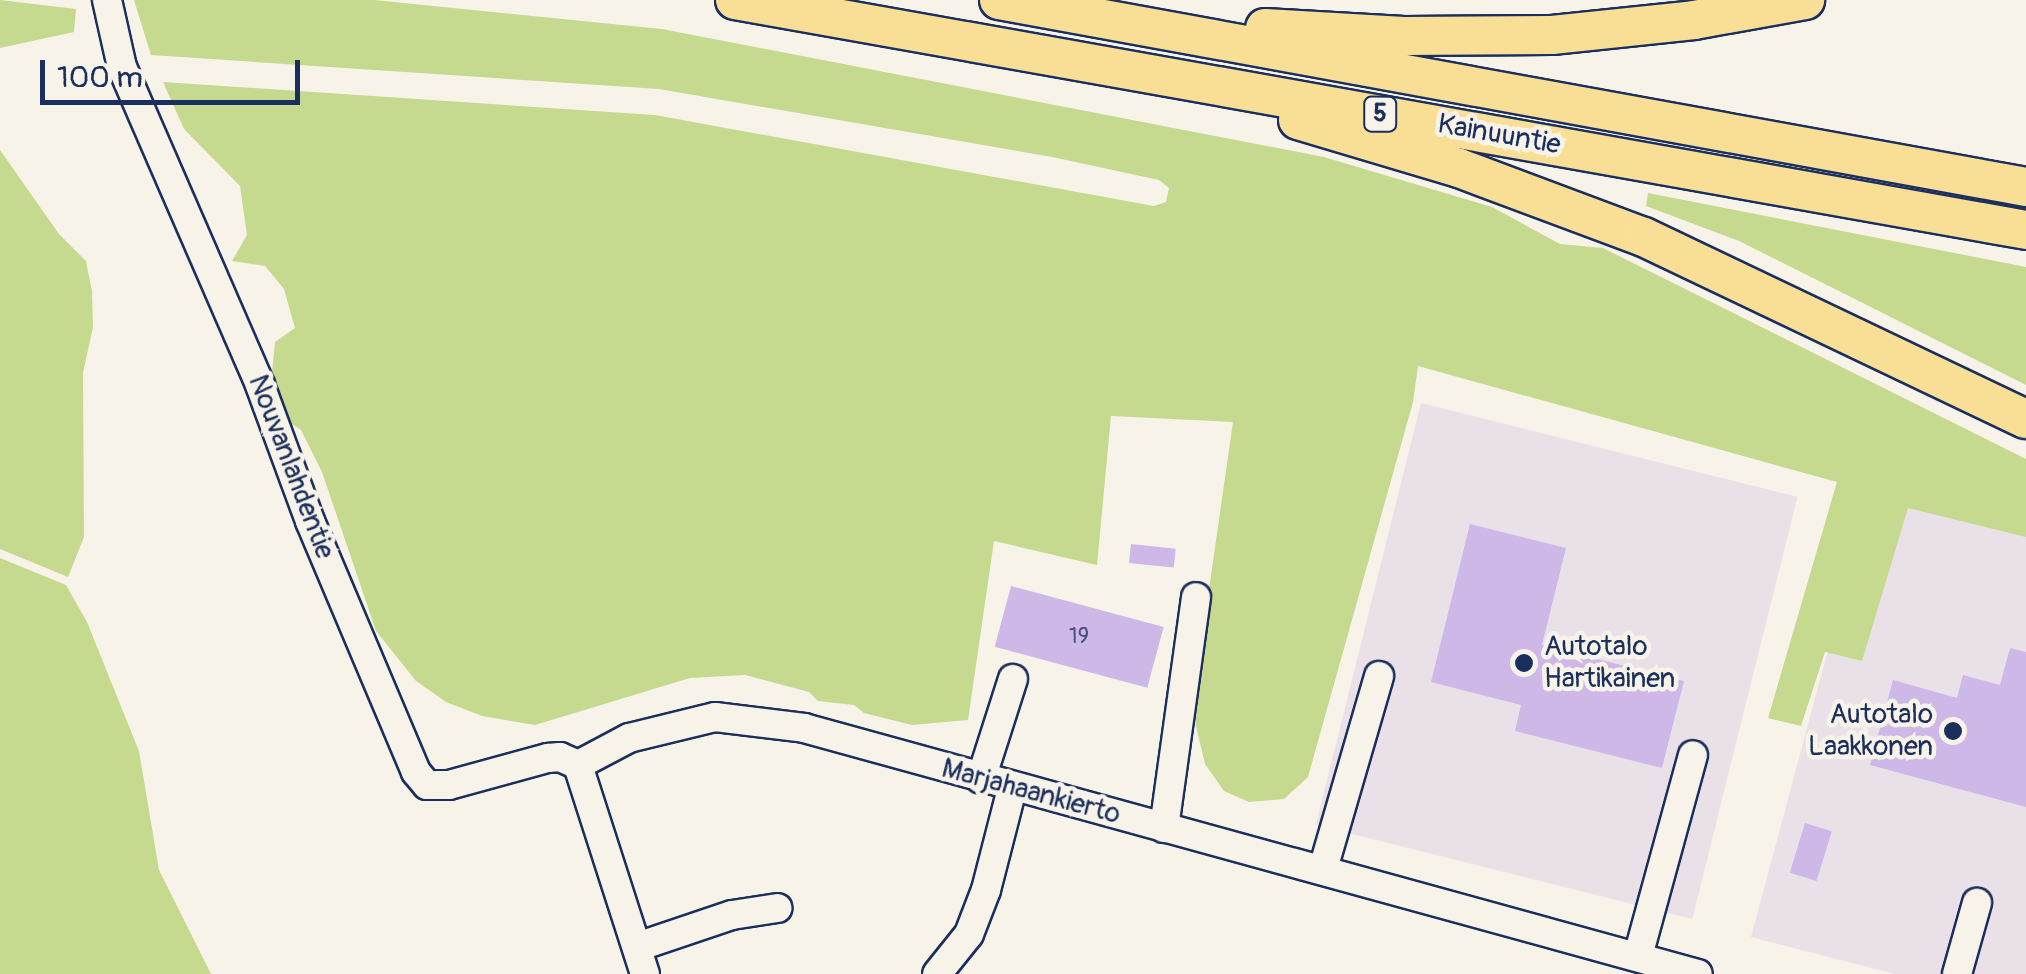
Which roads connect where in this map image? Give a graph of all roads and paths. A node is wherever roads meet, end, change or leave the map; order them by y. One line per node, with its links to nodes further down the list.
1 (107, 0): 14 (street, Nouvanlahdentie)
2 (734, 0): 6 (highway, Kainuuntie / 5)
3 (999, 0): 5 (highway, Kainuuntie / 5)
4 (1805, 0): 5 (highway)
5 (1130, 23): 7 (highway, Kainuuntie / 5)
6 (1108, 65): 8 (highway, Kainuuntie / 5); 9 (highway)
7 (2026, 186)
8 (2026, 230)
9 (2026, 419)
10 (1196, 597): 17 (street)
11 (1379, 676): 18 (street)
12 (1012, 679): 15 (street)
13 (1693, 755): 21 (street)
14 (578, 765): 15 (street, Marjahaankierto); 22 (street)
15 (980, 779): 16 (street, Marjahaankierto)
16 (1012, 789): 17 (street, Marjahaankierto); 23 (street)
17 (1164, 828): 18 (street, Marjahaankierto)
18 (1322, 869): 21 (street, Marjahaankierto)
19 (1977, 903): 25 (street)
20 (777, 908): 22 (street)
21 (1638, 956): 24 (street, Marjahaankierto)
22 (641, 961)
23 (937, 974)
24 (1698, 974)
25 (1957, 974)

